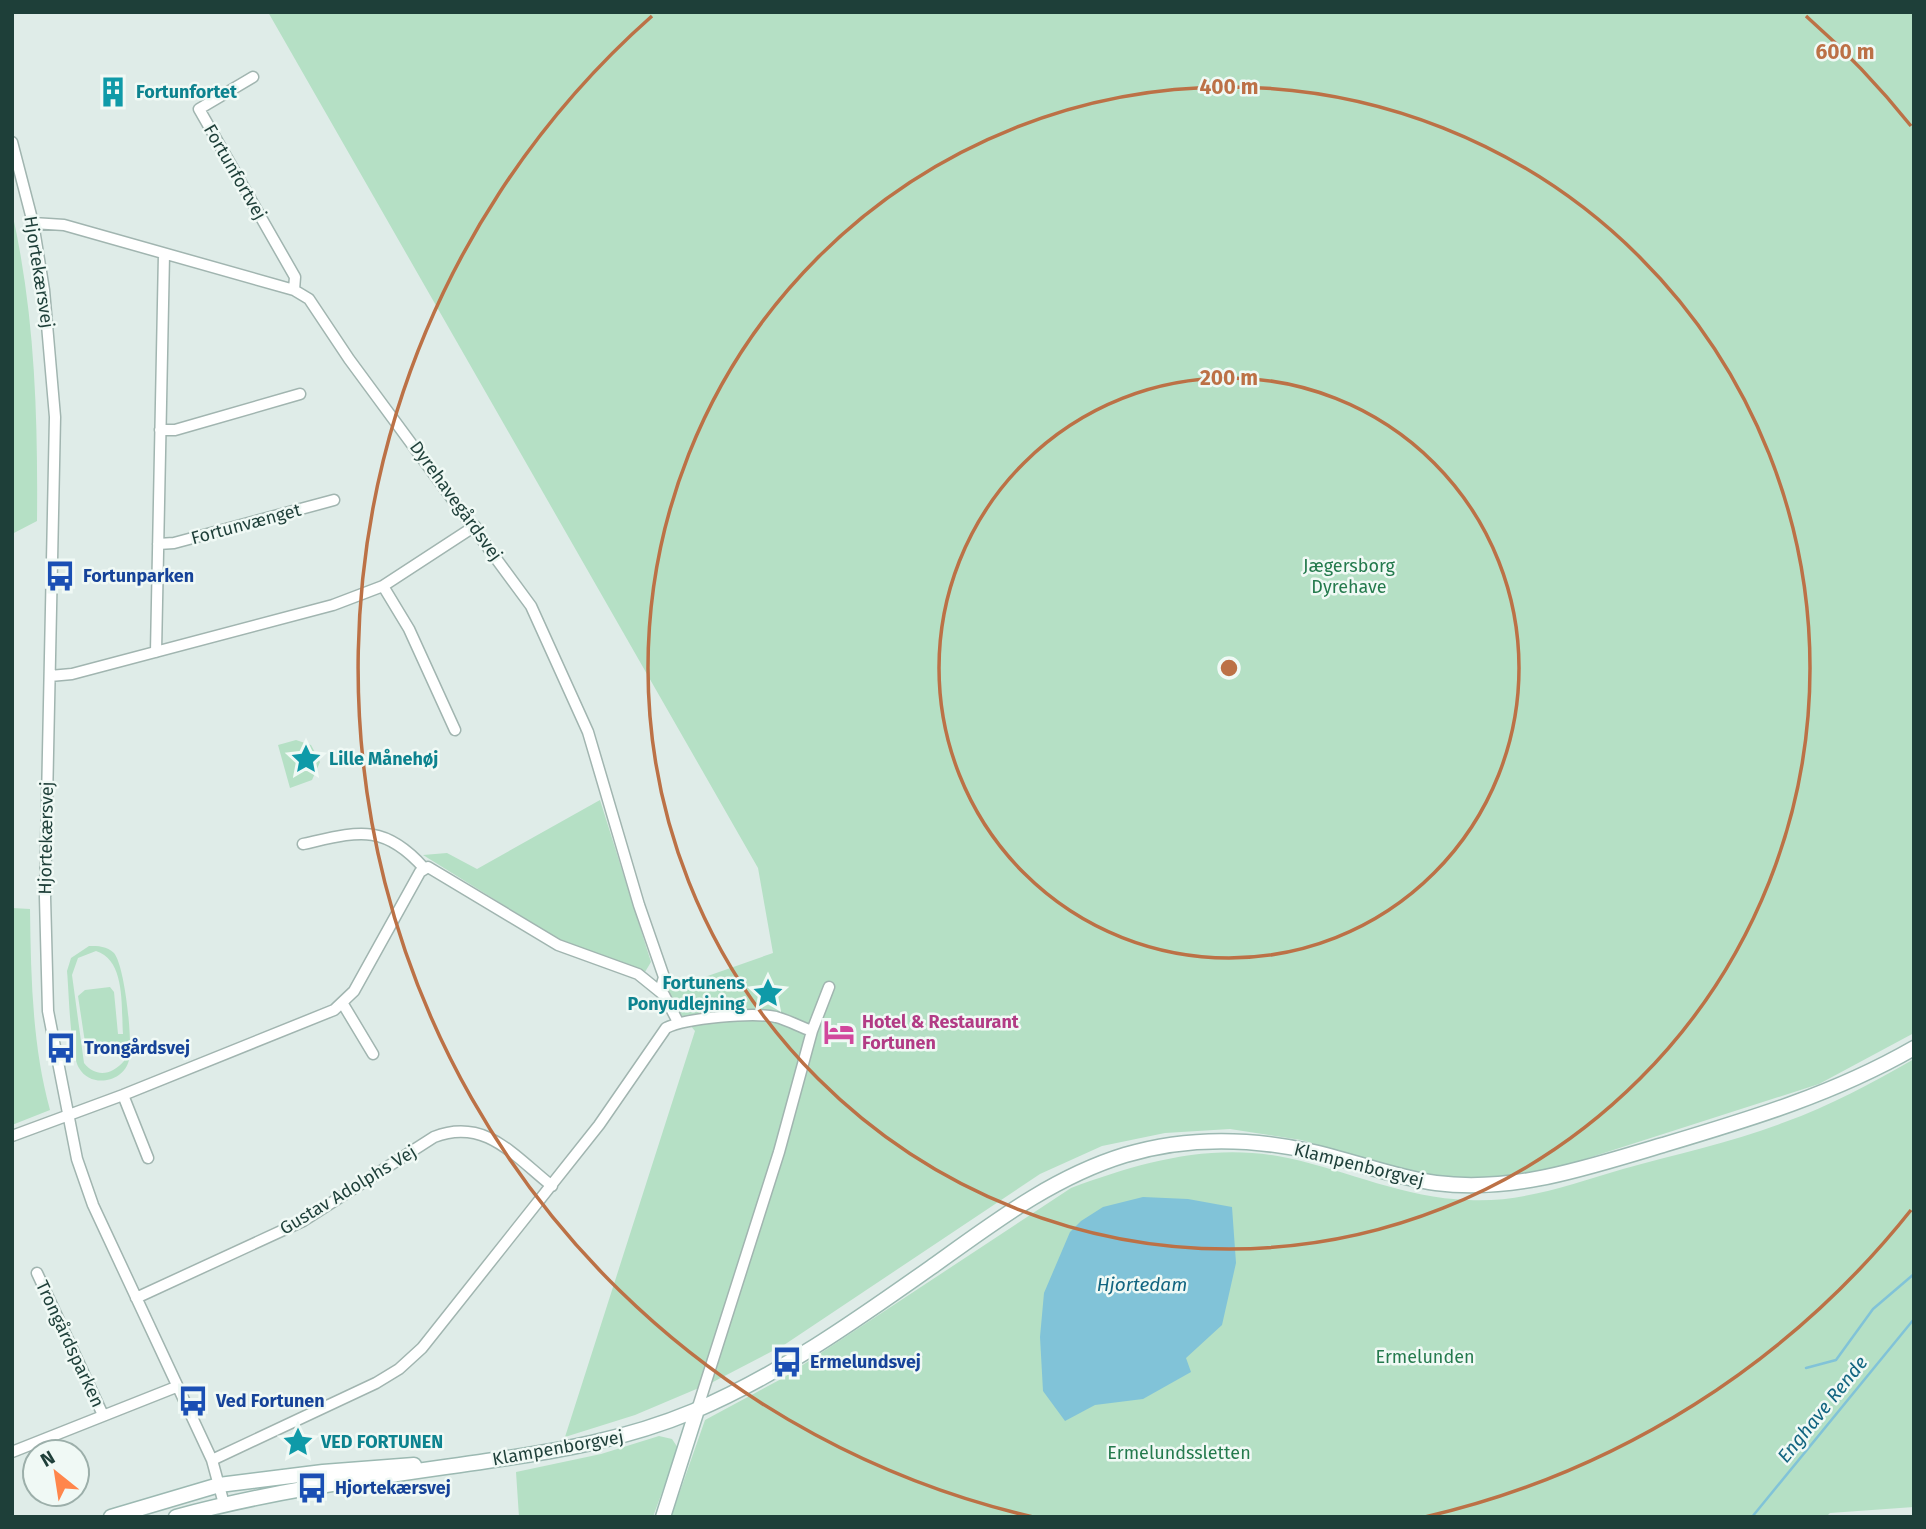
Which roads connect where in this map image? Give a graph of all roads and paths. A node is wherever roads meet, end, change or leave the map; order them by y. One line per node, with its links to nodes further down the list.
1 (253, 77): 5 (street, Fortunfortvej)
2 (12, 142): 3 (street, Hjortekærsvej)
3 (33, 223): 4 (street, Dyrehavegårdsvej); 13 (street, Hjortekærsvej)
4 (164, 254): 5 (street, Dyrehavegårdsvej); 7 (street)
5 (294, 290): 9 (street, Dyrehavegårdsvej)
6 (300, 394): 7 (street)
7 (160, 430): 10 (street)
8 (334, 500): 10 (street, Fortunvænget)
9 (475, 526): 11 (street); 18 (street, Dyrehavegårdsvej)
10 (158, 544): 12 (street)
11 (383, 586): 12 (street); 14 (street)
12 (156, 652): 13 (street)
13 (50, 676): 25 (street, Hjortekærsvej)
14 (455, 730)
15 (303, 844): 16 (street)
16 (424, 869): 18 (street); 19 (street)
17 (829, 987): 21 (street)
18 (660, 990): 20 (street)
19 (343, 1004): 23 (street); 24 (street)
20 (678, 1022): 21 (street); 28 (street)
21 (812, 1031): 32 (street)
22 (1914, 1048): 32 (street, Klampenborgvej)
23 (373, 1054)
24 (123, 1096): 25 (street); 27 (street)
25 (67, 1115): 26 (street); 30 (street, Hjortekærsvej)
26 (12, 1136)
27 (148, 1158)
28 (552, 1186): 30 (street, Gustav Adolphs Vej); 35 (street)
29 (37, 1273): 33 (street, Trongårdsparken)
30 (136, 1298): 31 (street, Hjortekærsvej)
31 (176, 1387): 33 (street, Trongårdsparken); 35 (street, Hjortekærsvej)
32 (697, 1410): 36 (street, Klampenborgvej); 41 (street)
33 (103, 1415): 34 (street, Trongårdsparken)
34 (12, 1452)
35 (212, 1460): 37 (street, Hjortekærsvej)
36 (482, 1462): 37 (street, Klampenborgvej); 38 (street, Klampenborgvej)
37 (219, 1485): 38 (street, Hjortekærsvej); 39 (street, Klampenborgvej)
38 (224, 1504): 40 (street, Klampenborgvej)
39 (111, 1517)
40 (176, 1517)
41 (663, 1517)

